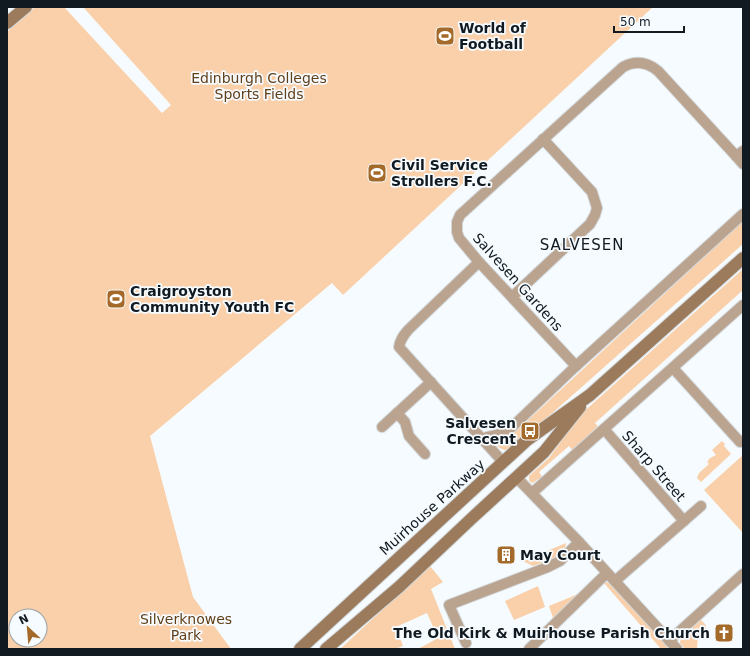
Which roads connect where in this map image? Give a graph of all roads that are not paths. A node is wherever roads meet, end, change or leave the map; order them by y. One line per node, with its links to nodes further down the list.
1 (26, 7): 2 (street)
2 (7, 23)
3 (543, 139): 4 (street, Salvesen Gardens); 7 (street, Salvesen Gardens); 8 (street)
4 (741, 157)
5 (743, 214): 10 (street)
6 (743, 258): 13 (street, Muirhouse Parkway)
7 (479, 262): 8 (street, Salvesen Gardens); 12 (street)
8 (512, 297): 10 (street, Salvesen Gardens)
9 (743, 306): 11 (street)
10 (576, 366): 17 (street)
11 (673, 368): 16 (street); 18 (street)
12 (431, 382): 14 (street); 17 (street)
13 (590, 395): 20 (street, Muirhouse Parkway); 21 (street, Muirhouse Parkway)
14 (397, 413): 15 (street); 19 (street)
15 (382, 427)
16 (604, 429): 22 (street); 24 (street, Sharp Street)
17 (483, 440): 20 (street)
18 (740, 442)
19 (425, 454)
20 (503, 462): 31 (street, Muirhouse Parkway)
21 (517, 478): 22 (street); 32 (street, Muirhouse Parkway)
22 (532, 493): 25 (street)
23 (701, 506): 24 (street)
24 (684, 521): 28 (street)
25 (579, 542): 26 (street); 30 (street)
26 (607, 573): 28 (street); 33 (street)
27 (743, 574): 29 (street)
28 (615, 582): 29 (street)
29 (669, 640): 34 (street)
30 (466, 643)
31 (300, 649)
32 (326, 649)
33 (529, 649)
34 (677, 649)

